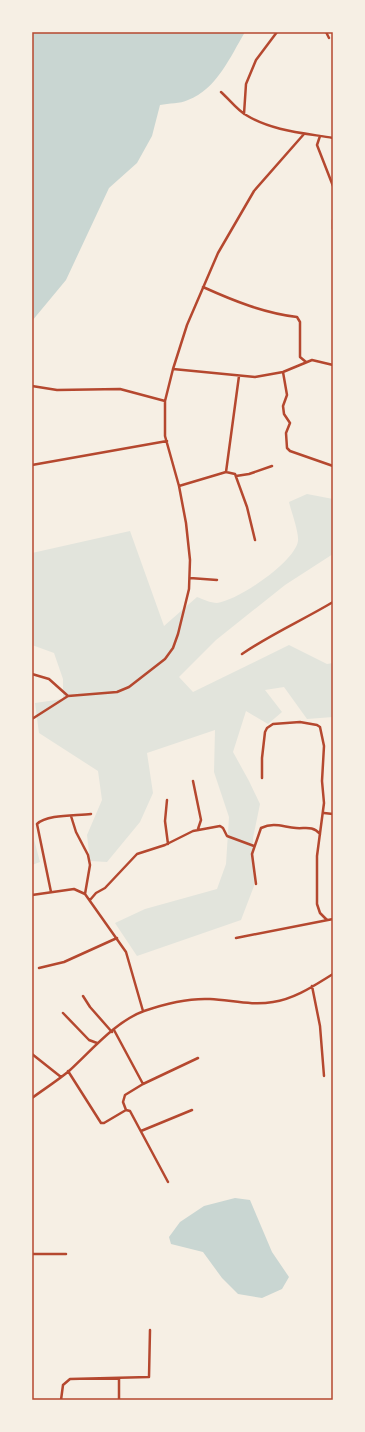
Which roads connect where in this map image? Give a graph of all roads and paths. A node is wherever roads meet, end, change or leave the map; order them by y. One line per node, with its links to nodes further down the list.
1 (277, 32): 5 (street)
2 (326, 32): 3 (street)
3 (329, 38)
4 (221, 92): 5 (street)
5 (244, 115): 6 (street)
6 (304, 134): 7 (street); 12 (street)
7 (320, 136): 8 (street); 9 (street)
8 (333, 138)
9 (333, 186)
10 (333, 220): 11 (street)
11 (333, 228)
12 (203, 287): 13 (street); 15 (street)
13 (306, 362): 14 (street); 16 (street)
14 (333, 365)
15 (173, 369): 17 (street); 19 (street)
16 (283, 372): 17 (street); 23 (street)
17 (239, 376): 24 (street)
18 (32, 386): 19 (street)
19 (165, 401): 20 (street)
20 (167, 441): 21 (street); 26 (street)
21 (32, 465)
22 (272, 466): 25 (street)
23 (333, 466)
24 (226, 472): 25 (street); 26 (street)
25 (236, 476): 27 (street)
26 (179, 486): 28 (street)
27 (255, 540)
28 (190, 578): 29 (street); 33 (street)
29 (217, 580)
30 (333, 602): 31 (street)
31 (242, 654)
32 (32, 674): 33 (street)
33 (68, 696): 34 (street)
34 (32, 719)
35 (262, 778): 38 (street)
36 (194, 781): 42 (street)
37 (167, 800): 44 (street)
38 (324, 813): 40 (street); 43 (street)
39 (92, 814): 41 (street)
40 (333, 814)
41 (71, 816): 47 (street); 48 (street)
42 (197, 829): 44 (street); 45 (street)
43 (320, 834): 45 (street); 52 (street)
44 (168, 844): 50 (street)
45 (254, 846): 46 (street)
46 (256, 884)
47 (51, 892): 48 (street); 49 (street)
48 (85, 894): 50 (street)
49 (32, 895)
50 (90, 900): 53 (street)
51 (333, 919): 52 (street)
52 (327, 920): 54 (street)
53 (117, 938): 55 (street); 59 (street)
54 (236, 938)
55 (39, 968)
56 (333, 974): 57 (street)
57 (312, 986): 59 (street); 66 (street)
58 (83, 996): 61 (street)
59 (143, 1011): 61 (street)
60 (63, 1013): 62 (street)
61 (113, 1031): 62 (street); 68 (street)
62 (98, 1043): 65 (street)
63 (32, 1054): 67 (street)
64 (198, 1058): 68 (street)
65 (68, 1071): 67 (street); 70 (street)
66 (324, 1076)
67 (62, 1077): 69 (street)
68 (143, 1084): 70 (street)
69 (32, 1098)
70 (126, 1110): 72 (street)
71 (192, 1110): 72 (street)
72 (141, 1132): 73 (street)
73 (168, 1182)
74 (32, 1254): 75 (street)
75 (66, 1254)
76 (150, 1330): 77 (street)
77 (119, 1378): 78 (street); 79 (street)
78 (61, 1400)
79 (119, 1400)

